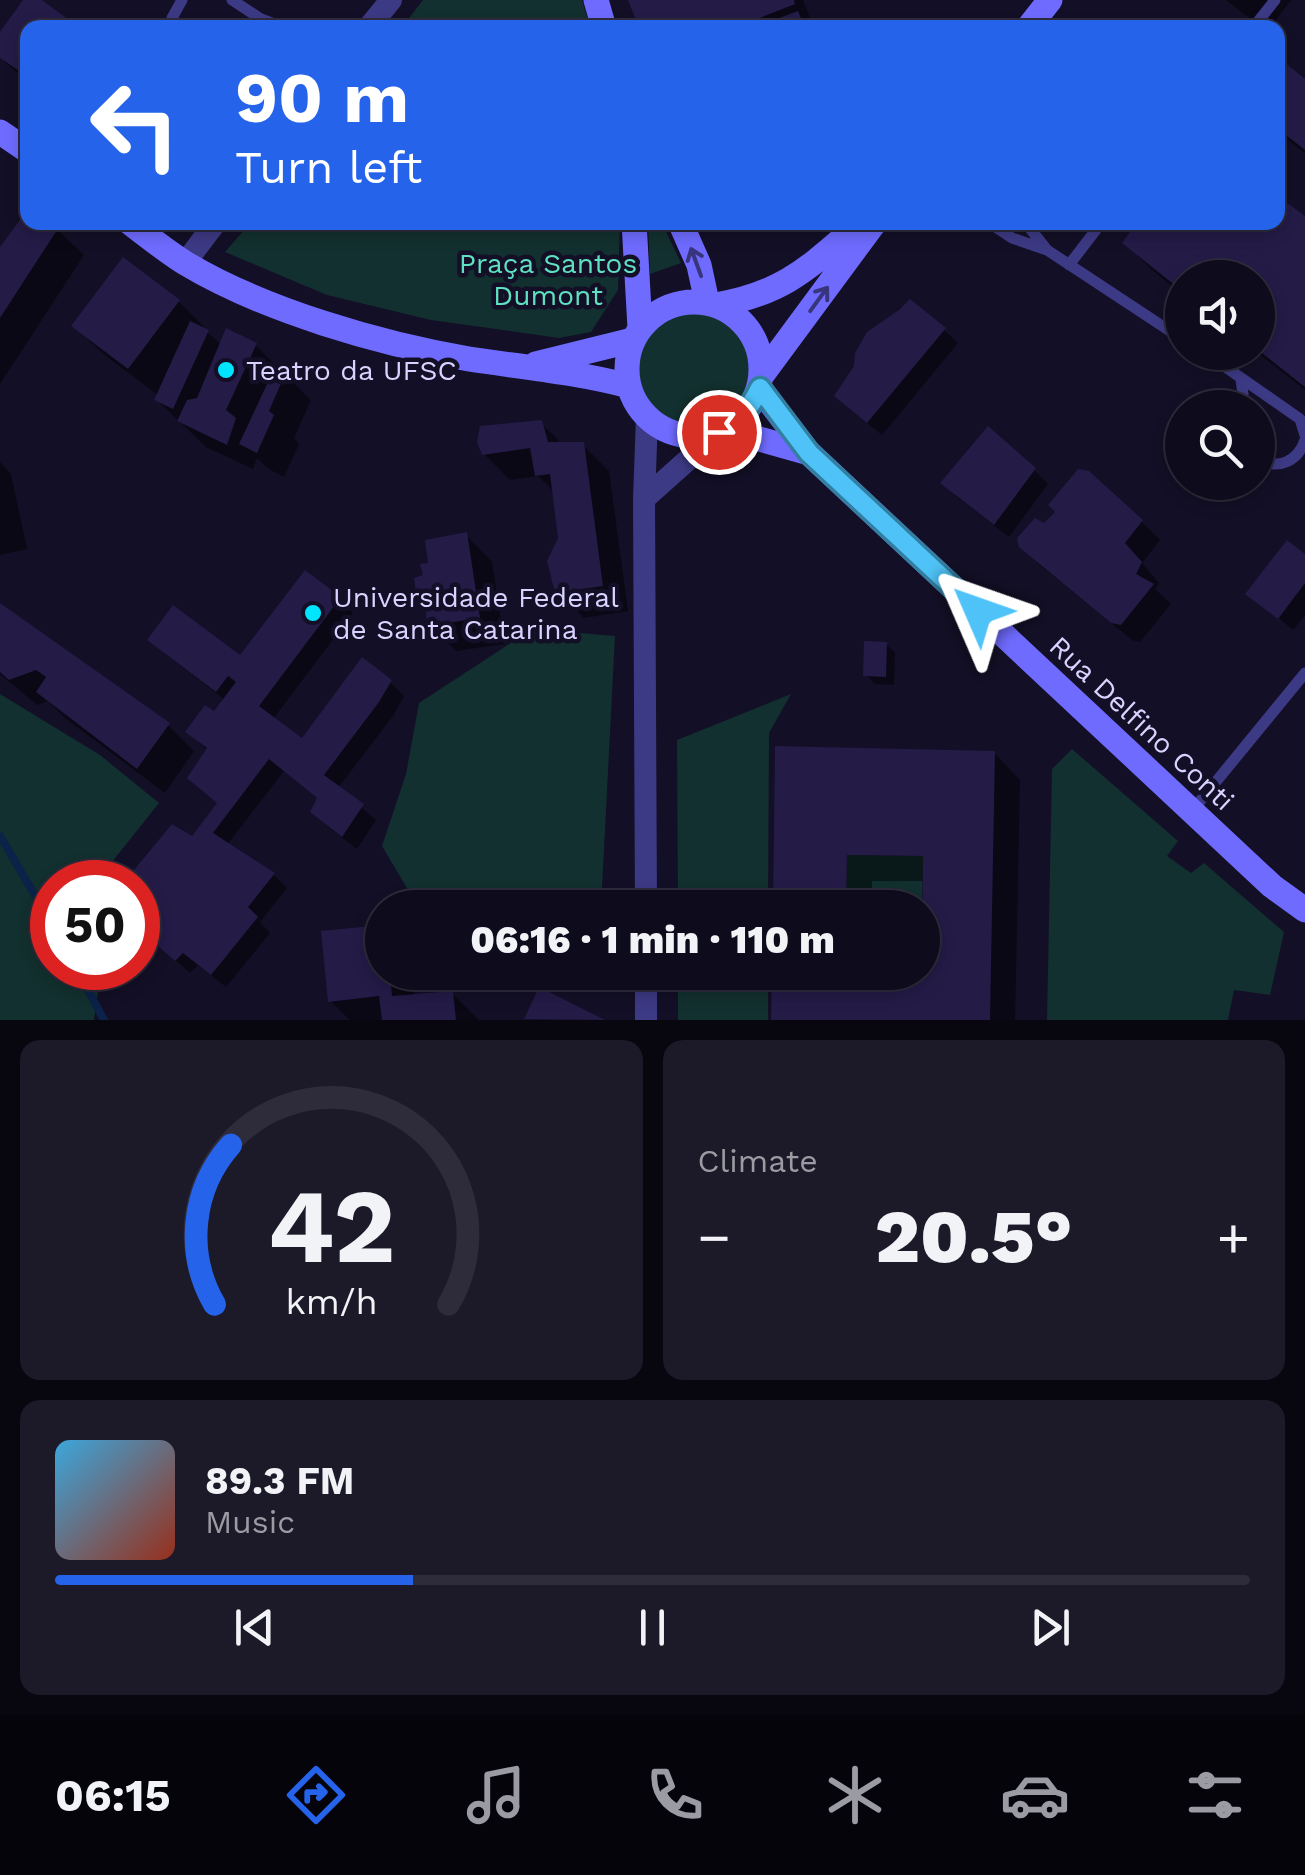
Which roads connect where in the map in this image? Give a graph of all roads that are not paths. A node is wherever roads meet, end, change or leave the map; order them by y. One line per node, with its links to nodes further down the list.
1 (232, 0): 4 (lane)
2 (390, 0): 5 (street)
3 (1050, 0): 6 (main road)
4 (264, 20)
5 (374, 20)
6 (1034, 20)
7 (140, 230): 17 (main road)
8 (210, 230): 17 (street)
9 (634, 230): 21 (main road)
10 (683, 230): 19 (main road, one-way to 10)
11 (852, 230): 19 (main road)
12 (869, 230): 25 (main road, one-way to 12)
13 (1000, 230): 16 (lane)
14 (1031, 230): 16 (lane)
15 (1096, 230): 18 (lane)
16 (1047, 250): 18 (lane)
17 (185, 263): 22 (main road)
18 (1069, 266): 20 (lane)
19 (712, 304): 21 (main road); 25 (main road)
20 (1165, 327)
21 (637, 334): 22 (main road); 26 (main road)
22 (528, 366): 26 (main road)
23 (1231, 370): 24 (lane)
24 (1242, 380): 27 (lane); 30 (lane)
25 (761, 382): 29 (main road); 31 (main road, Rua Delfino Conti)
26 (628, 386): 28 (main road)
27 (1243, 390)
28 (647, 417): 29 (main road); 33 (street)
29 (722, 430): 31 (main road, Rua Delfino Conti); 33 (street)
30 (1305, 437): 32 (lane)
31 (809, 453): 35 (main road, Rua Delfino Conti)
32 (1275, 464)
33 (644, 499): 36 (street)
34 (1305, 673): 35 (lane)
35 (1192, 811): 37 (main road, Rua Delfino Conti)
36 (646, 890)
37 (1305, 910)
38 (646, 990): 39 (street)
39 (646, 1020)

